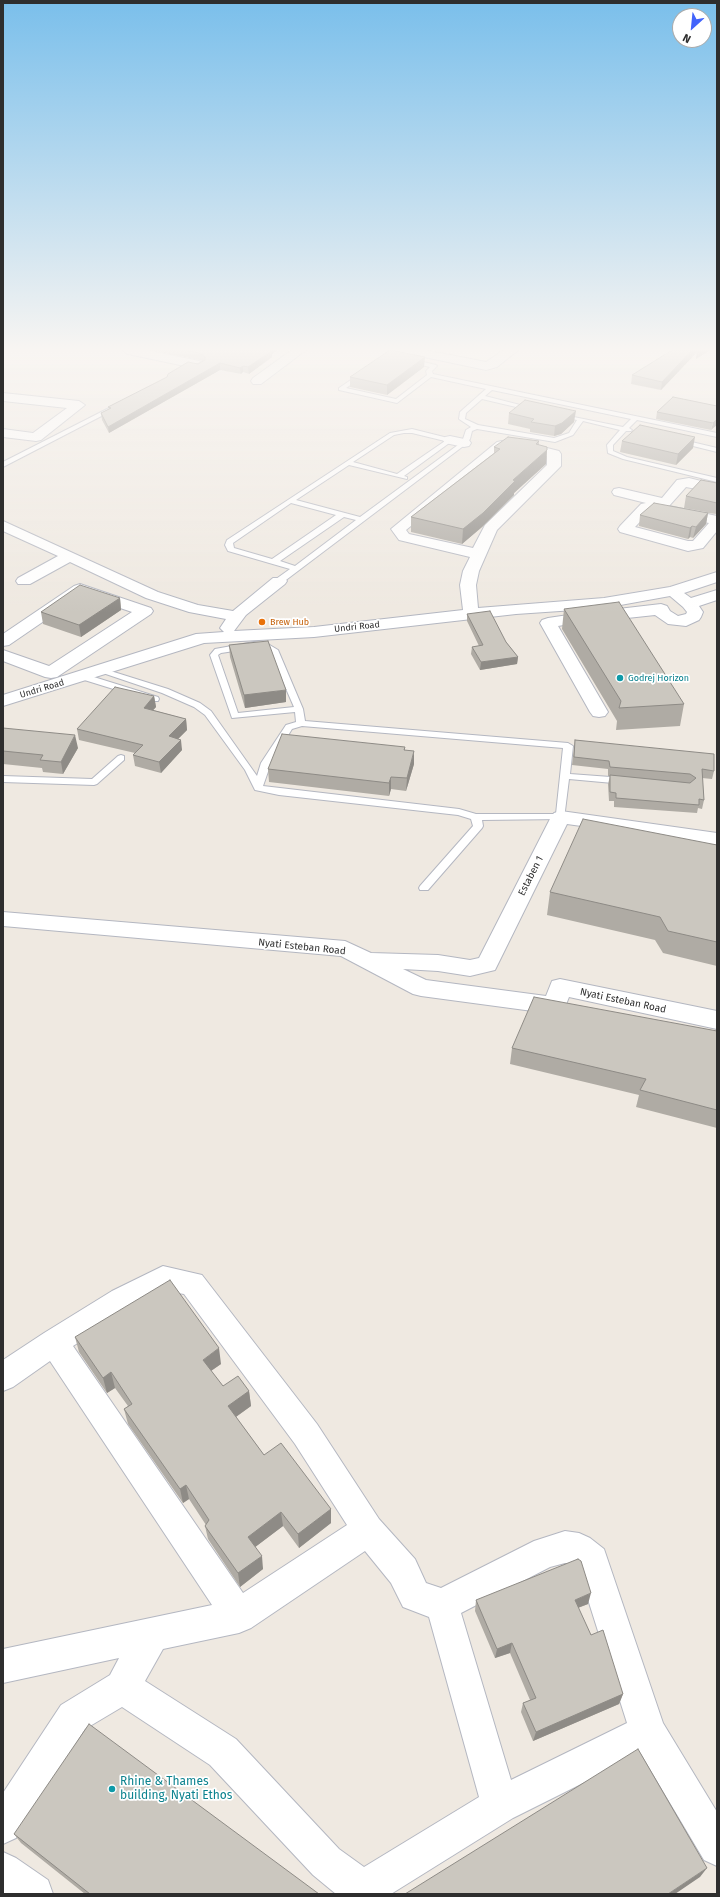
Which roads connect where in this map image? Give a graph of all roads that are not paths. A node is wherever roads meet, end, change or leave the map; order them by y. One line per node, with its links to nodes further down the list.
1 (24, 436): 2 (street)
2 (38, 436)
3 (59, 436): 15 (lane)
4 (392, 436): 14 (lane)
5 (431, 436): 11 (lane)
6 (468, 436): 12 (lane)
7 (519, 436): 8 (lane)
8 (567, 436)
9 (618, 436): 18 (lane)
10 (671, 439): 13 (lane)
11 (450, 440): 12 (street); 16 (lane)
12 (464, 443): 17 (lane)
13 (717, 450)
14 (348, 463): 16 (lane); 21 (lane)
15 (3, 465)
16 (399, 476): 17 (lane)
17 (413, 480): 25 (lane)
18 (717, 480)
19 (717, 489): 22 (street)
20 (619, 492): 22 (street)
21 (290, 501): 23 (lane); 30 (lane)
22 (665, 503): 24 (street)
23 (343, 514): 25 (lane); 30 (lane)
24 (717, 516)
25 (360, 519): 31 (lane)
26 (717, 521): 26 (street)
27 (3, 525): 29 (street)
28 (478, 554): 28 (street); 40 (street)
29 (70, 556): 33 (street); 41 (street)
30 (273, 562): 31 (lane)
31 (295, 568): 34 (lane)
32 (717, 577): 35 (street, Undri Road)
33 (24, 581)
34 (279, 582): 41 (street)
35 (673, 592): 36 (street, Undri Road); 38 (street)
36 (645, 595): 39 (street); 40 (street, Undri Road)
37 (717, 595): 38 (street)
38 (689, 604): 39 (street)
39 (660, 609): 52 (street)
40 (470, 614): 42 (street, Undri Road)
41 (236, 616): 42 (street)
42 (223, 636): 45 (street, Undri Road)
43 (107, 637): 44 (street); 45 (street); 46 (street)
44 (3, 641)
45 (148, 654): 47 (street, Undri Road)
46 (3, 655)
47 (98, 670): 48 (street, Undri Road); 58 (lane)
48 (81, 676): 49 (lane); 50 (street, Undri Road)
49 (155, 699)
50 (3, 701)
51 (299, 709): 51 (lane); 53 (lane)
52 (599, 712)
53 (302, 723): 55 (lane); 58 (lane)
54 (121, 758): 56 (lane)
55 (564, 776): 57 (lane); 60 (lane)
56 (3, 779)
57 (634, 782)
58 (258, 788): 59 (lane)
59 (476, 817): 60 (lane); 62 (lane)
60 (561, 817): 61 (street); 64 (street, Estaben 1)
61 (717, 838)
62 (424, 888)
63 (3, 918): 64 (street, Nyati Esteban Road)
64 (363, 959): 65 (street, Nyati Esteban Road)
65 (717, 1020)
66 (54, 1342): 67 (street); 68 (street); 70 (street)
67 (3, 1377)
68 (368, 1530): 69 (street); 70 (street)
69 (442, 1605): 74 (street); 75 (street)
70 (239, 1616): 71 (street)
71 (153, 1634): 72 (street); 73 (street)
72 (3, 1666)
73 (122, 1687): 76 (street); 79 (street)
74 (648, 1732): 75 (street); 77 (street)
75 (500, 1805): 79 (street)
76 (3, 1825)
77 (717, 1847)
78 (3, 1872): 80 (street)
79 (362, 1892)
80 (34, 1894)

